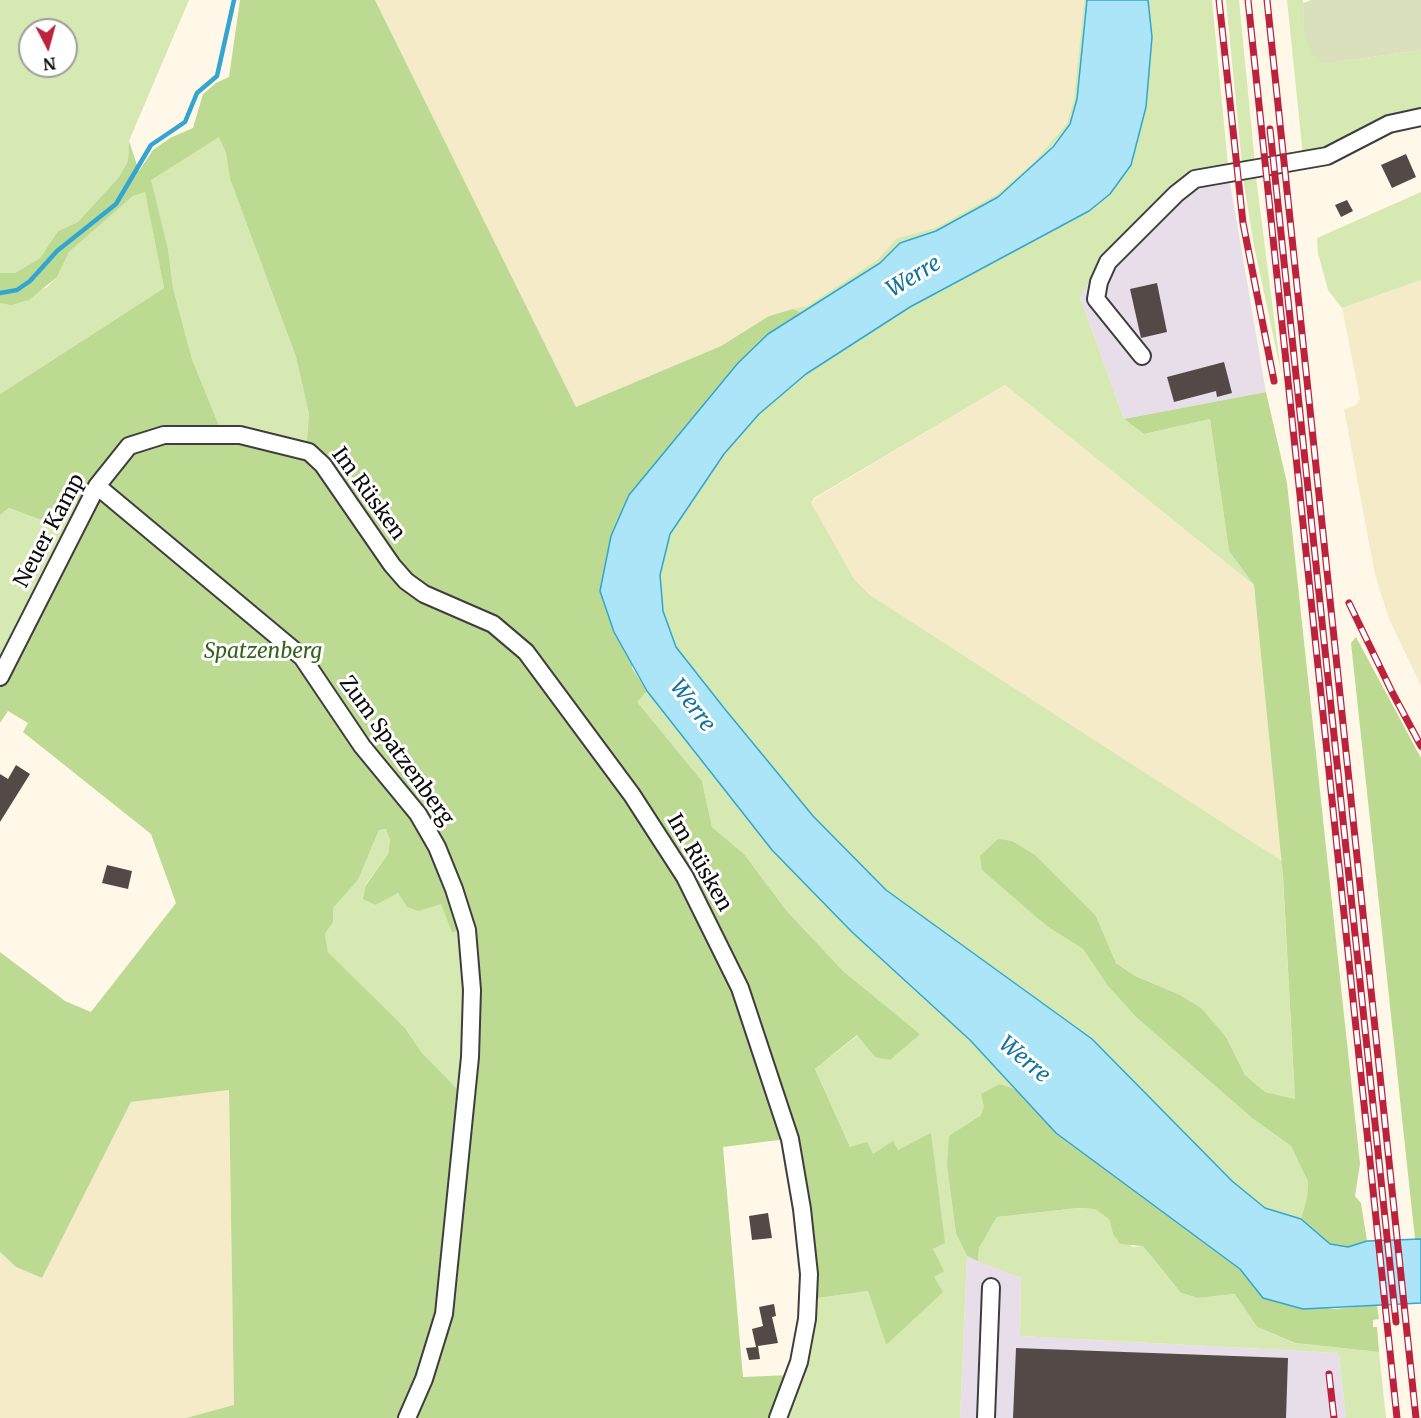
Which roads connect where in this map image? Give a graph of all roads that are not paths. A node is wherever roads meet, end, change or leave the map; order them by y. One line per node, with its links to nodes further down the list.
1 (1421, 117): 2 (street)
2 (1142, 356)
3 (309, 452): 4 (street, Neuer Kamp); 8 (street, Im Rüsken)
4 (97, 486): 5 (street, Neuer Kamp); 7 (street, Zum Spatzenberg)
5 (0, 677)
6 (991, 1287): 9 (street)
7 (407, 1418)
8 (778, 1418)
9 (986, 1418)

